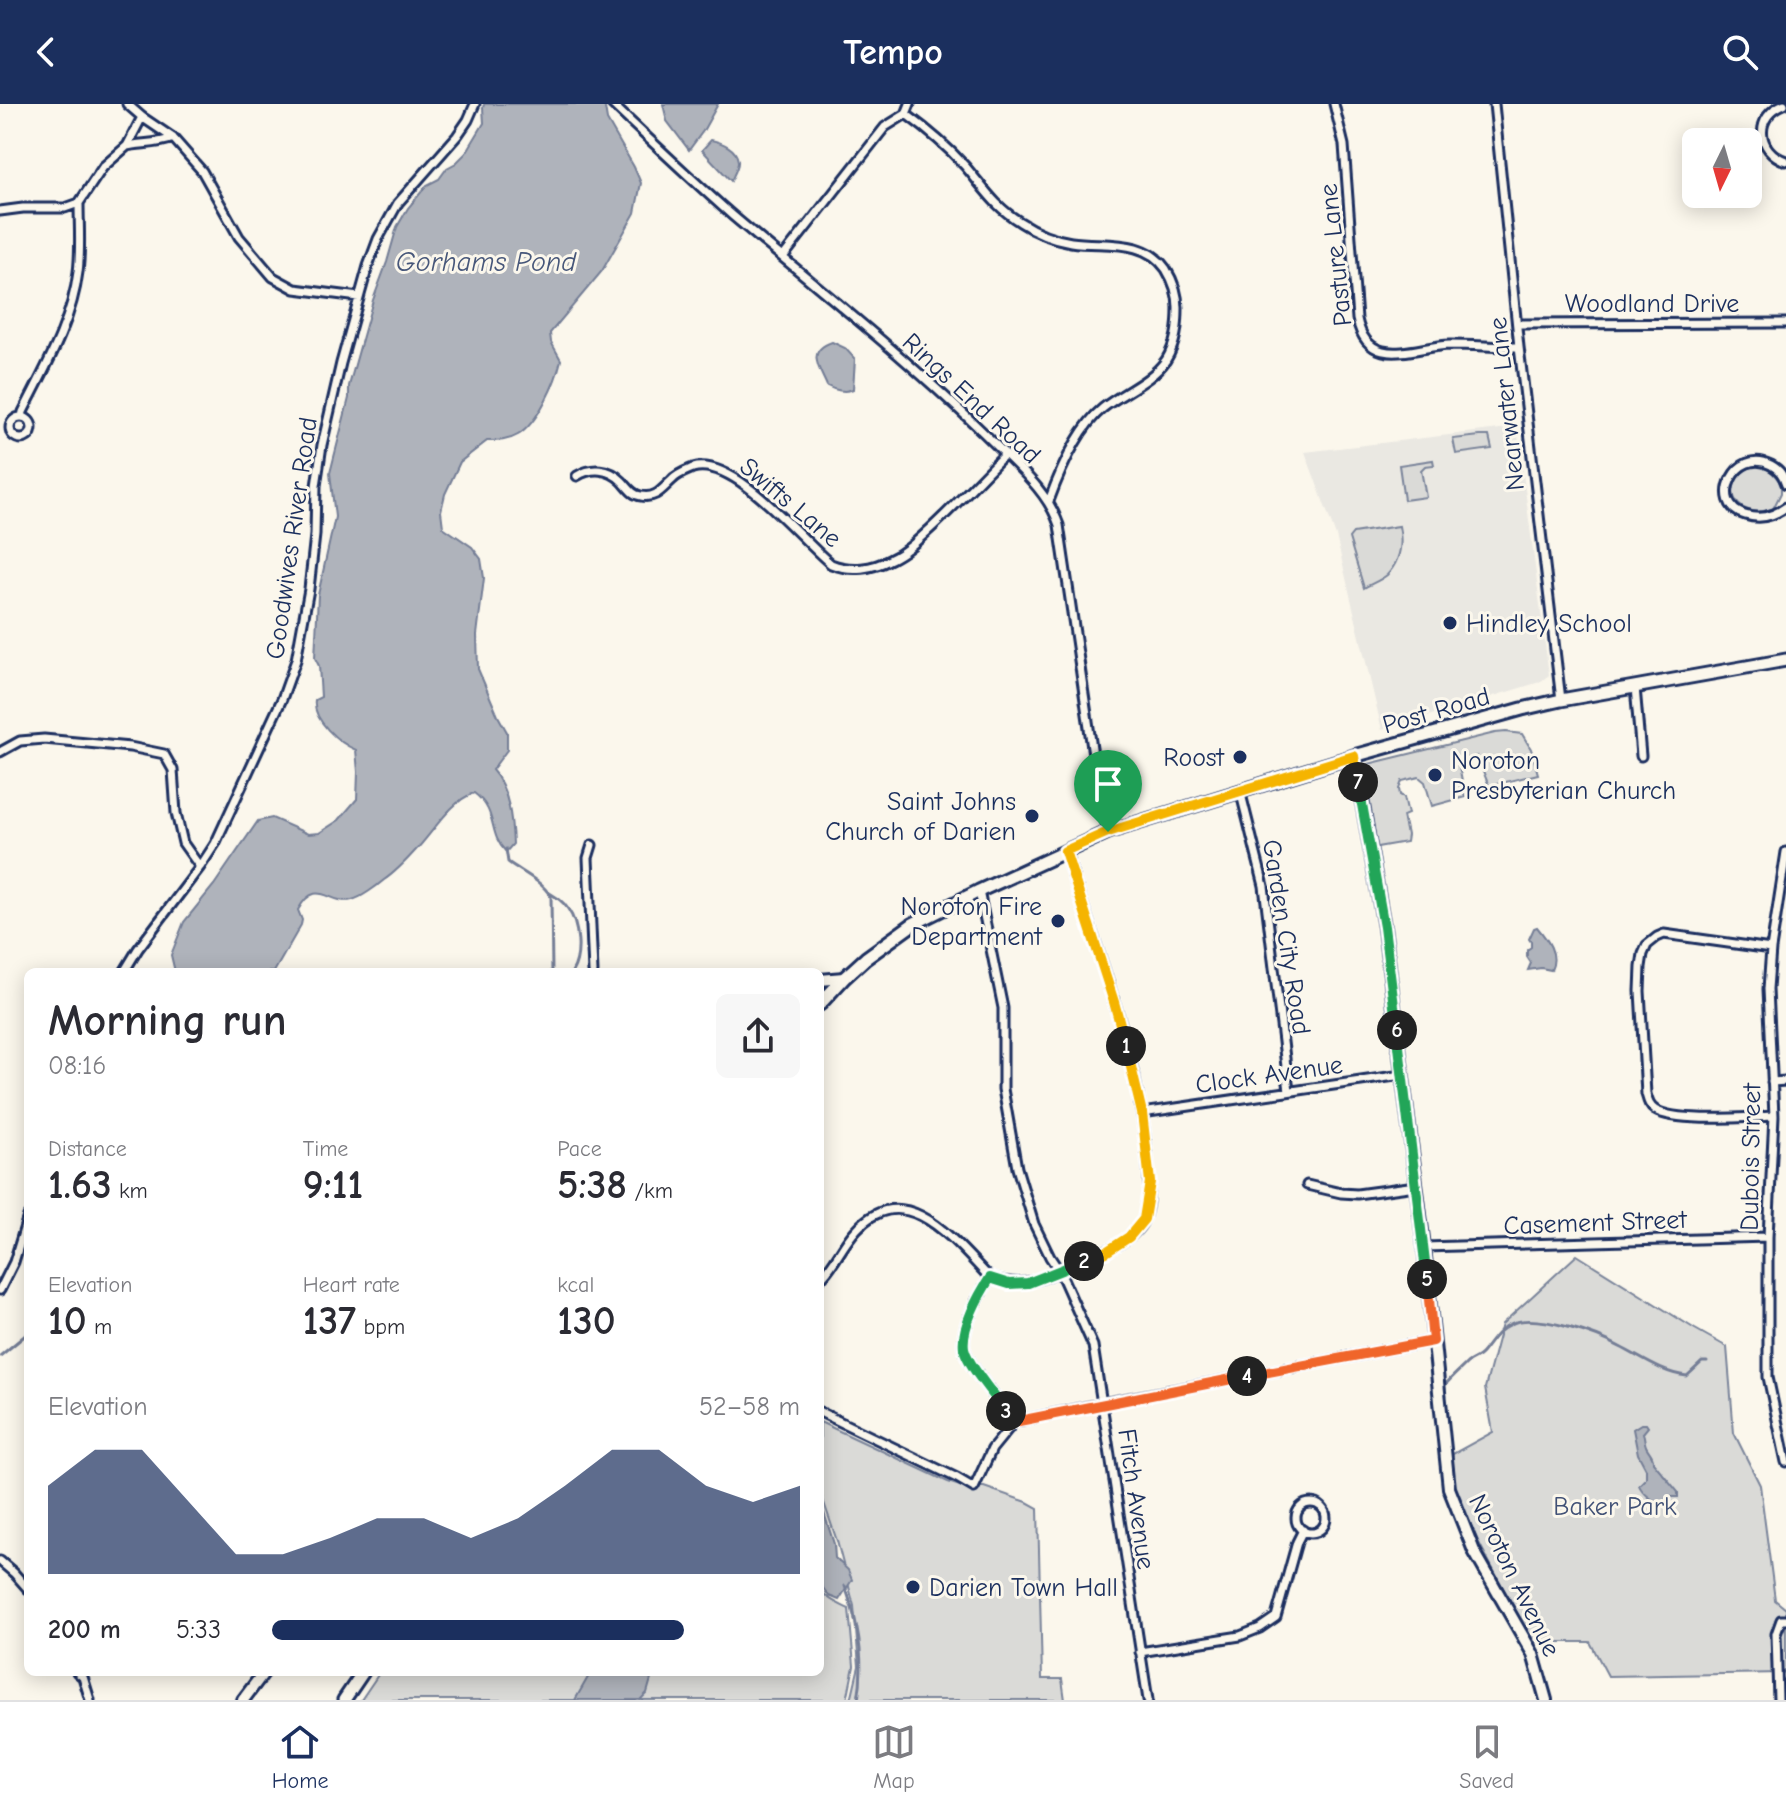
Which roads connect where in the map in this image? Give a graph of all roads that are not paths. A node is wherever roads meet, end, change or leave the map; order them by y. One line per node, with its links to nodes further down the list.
1 (127, 104): 9 (street)
2 (475, 104): 16 (street, Goodwives River Road)
3 (612, 104): 15 (street, Rings End Road)
4 (910, 104): 8 (street)
5 (1334, 104): 19 (street, Pasture Lane)
6 (1494, 104): 18 (street, Nearwater Lane)
7 (1784, 104): 12 (street)
8 (906, 114): 15 (street); 24 (street)
9 (142, 117): 10 (street); 11 (street)
10 (173, 138): 11 (street); 16 (street)
11 (127, 146): 13 (street)
12 (1786, 161)
13 (79, 203): 14 (street); 20 (street)
14 (0, 211)
15 (783, 257): 21 (street, Rings End Road)
16 (359, 297): 37 (street, Goodwives River Road)
17 (1786, 323): 18 (street, Woodland Drive)
18 (1518, 324): 19 (street, Nearwater Lane)
19 (1519, 347): 28 (street, Nearwater Lane)
20 (22, 417)
21 (1005, 454): 22 (street, Swifts Lane); 24 (street, Rings End Road)
22 (577, 476)
23 (1786, 484): 25 (street)
24 (1049, 501): 33 (street, Rings End Road)
25 (1786, 507)
26 (1786, 660): 27 (main road, Post Road)
27 (1635, 687): 28 (main road, Post Road); 31 (street)
28 (1561, 700): 30 (main road, Post Road)
29 (0, 752): 37 (street)
30 (1354, 756): 32 (main road, Post Road); 45 (main road, Noroton Avenue)
31 (1641, 756)
32 (1240, 790): 33 (main road, Post Road); 48 (street, Garden City Road)
33 (1108, 832): 35 (main road, Post Road)
34 (592, 845): 41 (street)
35 (1065, 851): 38 (main road, Post Road); 49 (street)
36 (1786, 852): 39 (street, Dubois Street)
37 (200, 867): 40 (street, Goodwives River Road)
38 (979, 891): 42 (main road, Post Road); 56 (street, Fitch Avenue)
39 (1771, 949): 47 (street, Dubois Street); 50 (street)
40 (127, 968)
41 (593, 968)
42 (844, 978): 43 (main road); 44 (main road, Post Road)
43 (824, 980)
44 (824, 1000)
45 (1402, 1075): 48 (street, Clock Avenue); 52 (main road, Noroton Avenue)
46 (1786, 1081): 47 (street)
47 (1772, 1082): 50 (street, Dubois Street)
48 (1289, 1091): 49 (street, Clock Avenue)
49 (1142, 1113): 56 (street)
50 (1774, 1116): 54 (street, Dubois Street)
51 (1307, 1185): 52 (street)
52 (1416, 1186): 55 (main road, Noroton Avenue)
53 (24, 1229): 59 (street)
54 (1768, 1237): 55 (street, Casement Street); 64 (street, Dubois Street)
55 (1424, 1247): 60 (main road, Noroton Avenue)
56 (1060, 1272): 58 (street); 61 (street, Fitch Avenue)
57 (824, 1275): 58 (street)
58 (990, 1278): 63 (street)
59 (0, 1290)
60 (1433, 1341): 61 (street); 77 (main road, Noroton Avenue)
61 (1103, 1403): 63 (street); 69 (street, Fitch Avenue)
62 (824, 1414): 63 (street)
63 (1014, 1422)
64 (1786, 1462)
65 (1303, 1530): 65 (street); 69 (street)
66 (0, 1561): 67 (street)
67 (24, 1584)
68 (1786, 1620): 78 (street)
69 (1140, 1652): 76 (street, Fitch Avenue)
70 (82, 1676): 73 (street)
71 (261, 1676): 74 (main road)
72 (360, 1676): 75 (main road)
73 (90, 1700)
74 (243, 1700)
75 (344, 1700)
76 (1148, 1700)
77 (1546, 1700)
78 (1778, 1700)

